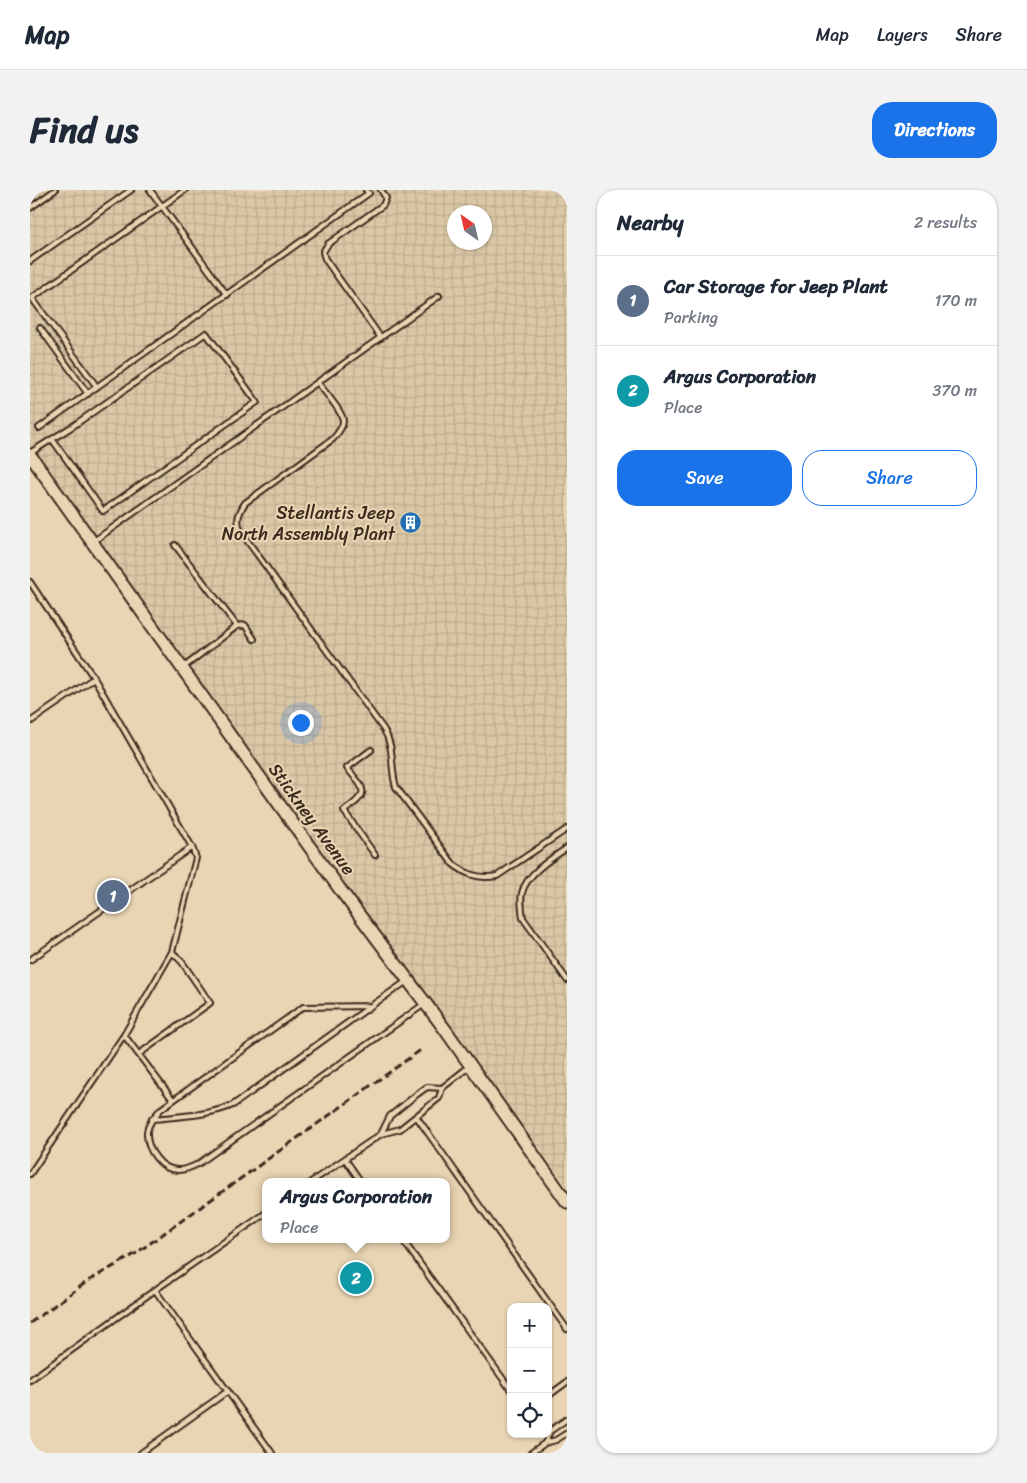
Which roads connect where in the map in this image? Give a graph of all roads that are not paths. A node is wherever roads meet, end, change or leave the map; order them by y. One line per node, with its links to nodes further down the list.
1 (55, 190): 8 (lane)
2 (131, 190): 9 (lane)
3 (150, 190): 7 (lane)
4 (184, 190): 7 (lane)
5 (366, 190): 10 (lane)
6 (381, 190): 13 (lane)
7 (162, 206): 10 (lane); 15 (lane)
8 (30, 208)
9 (30, 261)
10 (227, 295): 15 (lane)
11 (439, 296): 13 (lane)
12 (40, 328): 16 (lane)
13 (381, 338): 14 (lane)
14 (318, 383): 20 (lane); 29 (lane)
15 (97, 387): 16 (lane)
16 (88, 394): 17 (lane)
17 (39, 428)
18 (52, 439): 18 (lane); 19 (lane)
19 (30, 454): 20 (street, Stickney Avenue)
20 (92, 542): 25 (street, Stickney Avenue)
21 (175, 545): 23 (lane)
22 (30, 582): 26 (lane)
23 (237, 626): 24 (lane); 25 (lane)
24 (254, 639)
25 (182, 668): 35 (street, Stickney Avenue)
26 (94, 678): 27 (lane); 30 (lane)
27 (30, 722)
28 (371, 750): 32 (lane)
29 (567, 829)
30 (192, 847): 33 (lane); 34 (lane)
31 (567, 848): 36 (lane)
32 (375, 855)
33 (172, 952): 39 (lane); 40 (lane)
34 (30, 960)
35 (408, 980): 37 (street, Stickney Avenue); 38 (lane)
36 (567, 980)
37 (425, 1004): 41 (street, Stickney Avenue); 45 (lane)
38 (371, 1006): 43 (lane); 45 (lane)
39 (124, 1035): 40 (lane); 48 (lane)
40 (139, 1054): 43 (lane)
41 (470, 1066): 42 (lane); 51 (street, Stickney Avenue)
42 (442, 1088): 44 (lane); 46 (lane)
43 (173, 1100): 45 (lane)
44 (416, 1116): 46 (lane); 55 (lane)
45 (152, 1119)
46 (381, 1134): 47 (lane)
47 (345, 1159): 49 (lane); 50 (lane)
48 (30, 1174)
49 (317, 1178)
50 (358, 1178)
51 (567, 1202)
52 (262, 1216): 54 (lane)
53 (405, 1243): 58 (lane)
54 (155, 1290): 56 (lane); 59 (lane)
55 (567, 1329)
56 (30, 1380)
57 (567, 1382): 60 (lane)
58 (507, 1384)
59 (228, 1392): 64 (lane); 65 (lane)
60 (552, 1393)
61 (567, 1419): 63 (lane)
62 (567, 1433): 63 (lane)
63 (545, 1443): 66 (lane)
64 (141, 1453)
65 (272, 1453)
66 (531, 1453)

